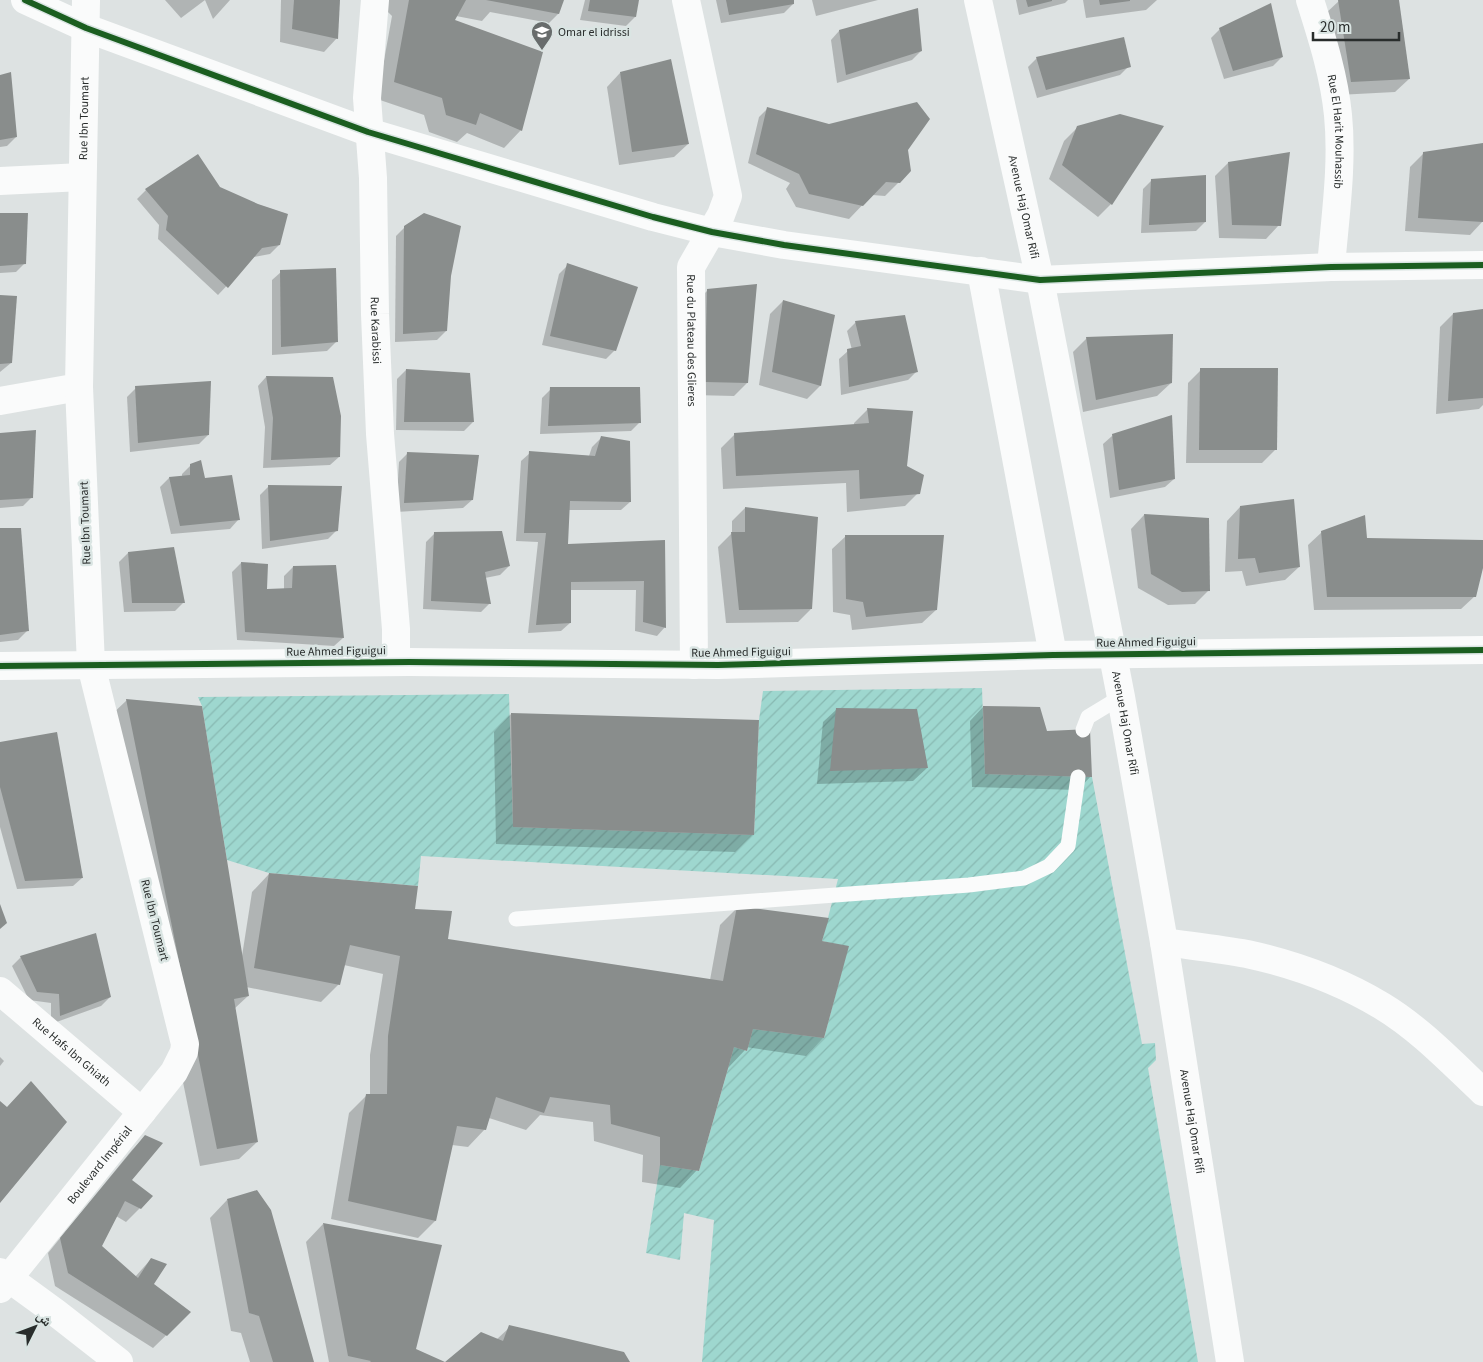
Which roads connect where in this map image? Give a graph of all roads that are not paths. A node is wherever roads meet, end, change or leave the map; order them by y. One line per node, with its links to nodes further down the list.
1 (25, 0): 7 (street)
2 (86, 0): 7 (street, Rue Ibn Toumart)
3 (375, 0): 8 (street, Rue Karabissi)
4 (686, 0): 11 (street, Rue du Plateau des Glieres)
5 (978, 0): 15 (street, Avenue Haj Omar Rifi)
6 (1310, 0): 13 (street, Rue El Harit Mouhassib)
7 (86, 28): 8 (street); 9 (street, Rue Ibn Toumart)
8 (368, 132): 11 (street); 21 (street, Rue Karabissi)
9 (82, 177): 10 (street); 16 (street, Rue Ibn Toumart)
10 (0, 182)
11 (712, 232): 14 (street); 23 (street, Rue du Plateau des Glieres)
12 (1483, 265): 13 (street)
13 (1331, 267): 15 (street)
14 (981, 271): 15 (street); 20 (street)
15 (1040, 280): 19 (street, Avenue Haj Omar Rifi)
16 (79, 387): 17 (street); 22 (street, Rue Ibn Toumart)
17 (0, 401)
18 (1483, 650): 19 (street, Rue Ahmed Figuigui)
19 (1113, 654): 20 (street, Rue Ahmed Figuigui); 25 (street, Avenue Haj Omar Rifi)
20 (1053, 655): 23 (street, Rue Ahmed Figuigui)
21 (396, 662): 22 (street, Rue Ahmed Figuigui); 23 (street, Rue Ahmed Figuigui)
22 (90, 665): 24 (street, Rue Ahmed Figuigui); 31 (street, Rue Ibn Toumart)
23 (694, 665)
24 (0, 666)
25 (1121, 697): 26 (lane); 29 (street, Avenue Haj Omar Rifi)
26 (1083, 730)
27 (1078, 777): 28 (lane)
28 (516, 919)
29 (1164, 942): 32 (street); 36 (street, Avenue Haj Omar Rifi)
30 (0, 991): 33 (street, Rue Hafs Ibn Ghiath)
31 (184, 1034): 33 (street, Boulevard Impérial)
32 (1483, 1092)
33 (142, 1112): 34 (street, Boulevard Impérial)
34 (3, 1280): 35 (street)
35 (119, 1362)
36 (1230, 1362)

